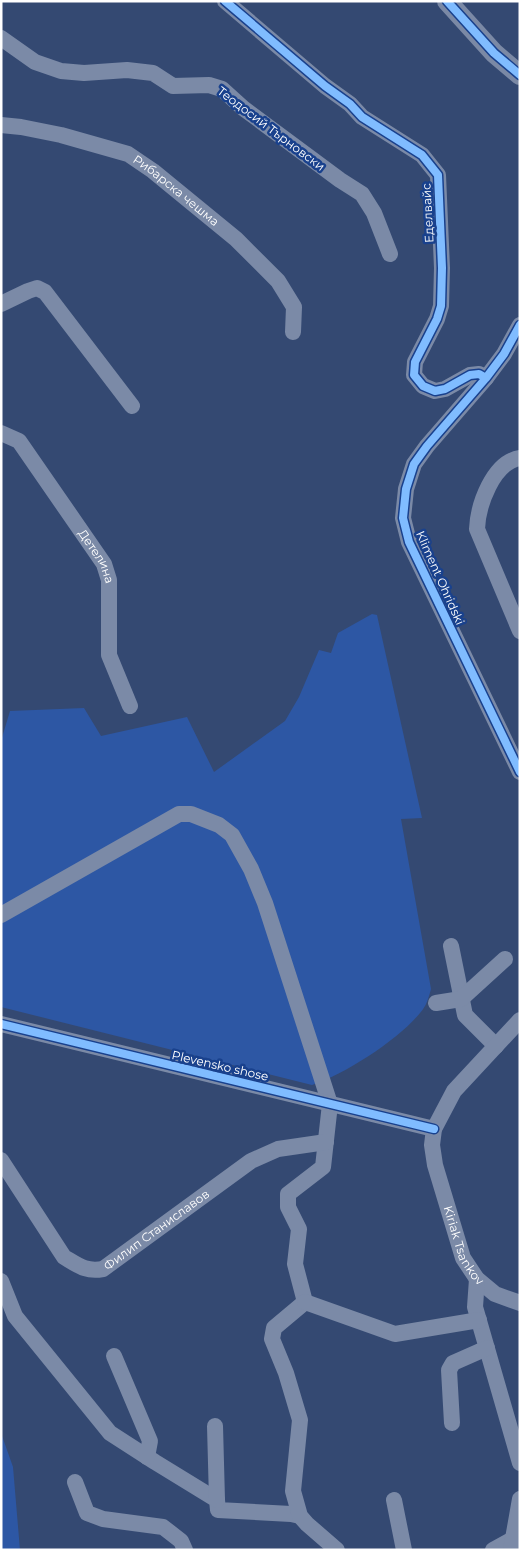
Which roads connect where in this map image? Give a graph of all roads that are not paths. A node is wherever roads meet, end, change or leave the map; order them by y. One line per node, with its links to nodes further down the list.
1 (225, 1): 10 (street, Еделвайс)
2 (446, 1): 4 (main road)
3 (1, 38): 6 (street, Теодосий Търновски)
4 (520, 75)
5 (1, 125): 9 (street, Рибарска чешма)
6 (390, 254)
7 (1, 304): 11 (street)
8 (520, 325): 10 (street, Kliment Ohridski)
9 (293, 332)
10 (486, 378): 16 (street, Kliment Ohridski)
11 (132, 406)
12 (1, 433): 15 (street, Детелина)
13 (517, 456): 14 (street)
14 (520, 632)
15 (130, 706)
16 (520, 772)
17 (1, 915): 25 (street)
18 (451, 946): 20 (street)
19 (505, 959): 20 (street)
20 (461, 999): 21 (street); 24 (street)
21 (436, 1003)
22 (520, 1020): 24 (street, Kiriak Tsankov)
23 (1, 1024): 25 (street, Plevensko shose)
24 (496, 1046): 26 (street, Kiriak Tsankov)
25 (330, 1104): 26 (street, Plevensko shose); 27 (street)
26 (434, 1129): 29 (street, Kiriak Tsankov)
27 (326, 1142): 28 (street, Филип Станиславов); 31 (street)
28 (1, 1160)
29 (477, 1279): 32 (street); 33 (street, Kiriak Tsankov)
30 (1, 1281): 38 (street)
31 (305, 1302): 33 (street); 44 (street)
32 (520, 1303)
33 (479, 1320): 34 (street, Kiriak Tsankov)
34 (487, 1348): 36 (street); 39 (street, Kiriak Tsankov)
35 (114, 1356): 38 (street)
36 (452, 1423)
37 (215, 1426): 42 (street)
38 (148, 1457): 42 (street)
39 (519, 1459)
40 (75, 1482): 46 (street)
41 (520, 1498): 45 (street)
42 (217, 1500): 44 (street)
43 (394, 1500): 48 (street)
44 (300, 1516): 47 (street)
45 (515, 1541): 49 (street)
46 (185, 1550)
47 (338, 1550)
48 (404, 1550)
49 (493, 1550)

